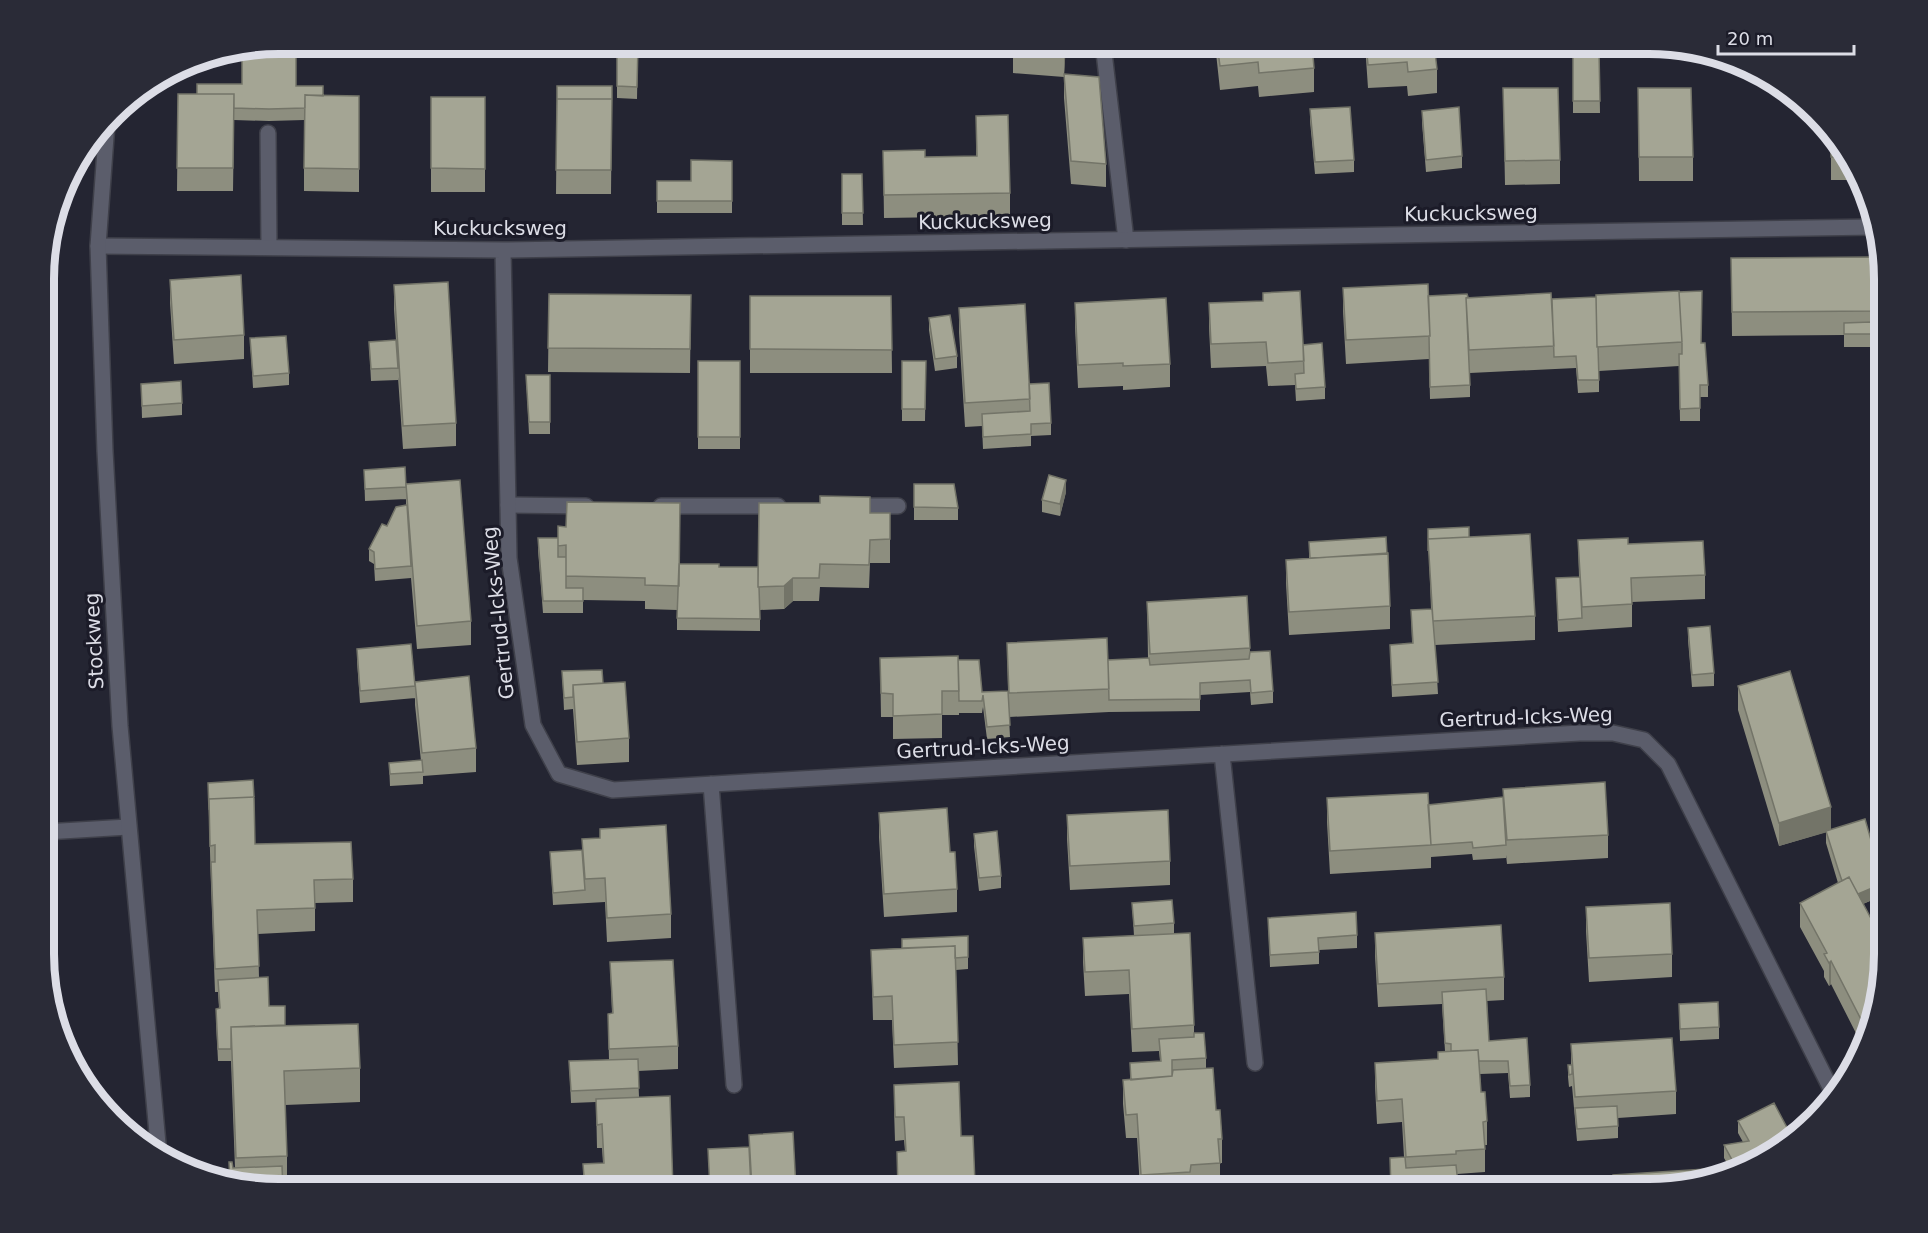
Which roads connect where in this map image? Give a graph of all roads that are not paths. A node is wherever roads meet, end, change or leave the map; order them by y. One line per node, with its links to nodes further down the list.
1 (1104, 54): 5 (street)
2 (268, 133): 7 (street)
3 (106, 135): 6 (street, Stockweg)
4 (1868, 227): 5 (street, Kuckucksweg)
5 (1126, 240): 8 (street, Kuckucksweg)
6 (98, 246): 7 (street, Kuckucksweg); 17 (street, Stockweg)
7 (269, 247): 8 (street, Kuckucksweg)
8 (503, 250): 9 (street, Gertrud-Icks-Weg)
9 (508, 505): 10 (street); 16 (street, Gertrud-Icks-Weg)
10 (602, 506)
11 (650, 506): 12 (street)
12 (792, 506)
13 (839, 506): 14 (street)
14 (898, 506)
15 (1222, 754): 16 (street, Gertrud-Icks-Weg); 19 (street); 21 (street, Gertrud-Icks-Weg)
16 (711, 784): 20 (street)
17 (128, 827): 18 (street); 22 (street, Stockweg)
18 (54, 831)
19 (1255, 1063)
20 (734, 1085)
21 (1830, 1088)
22 (158, 1144)

